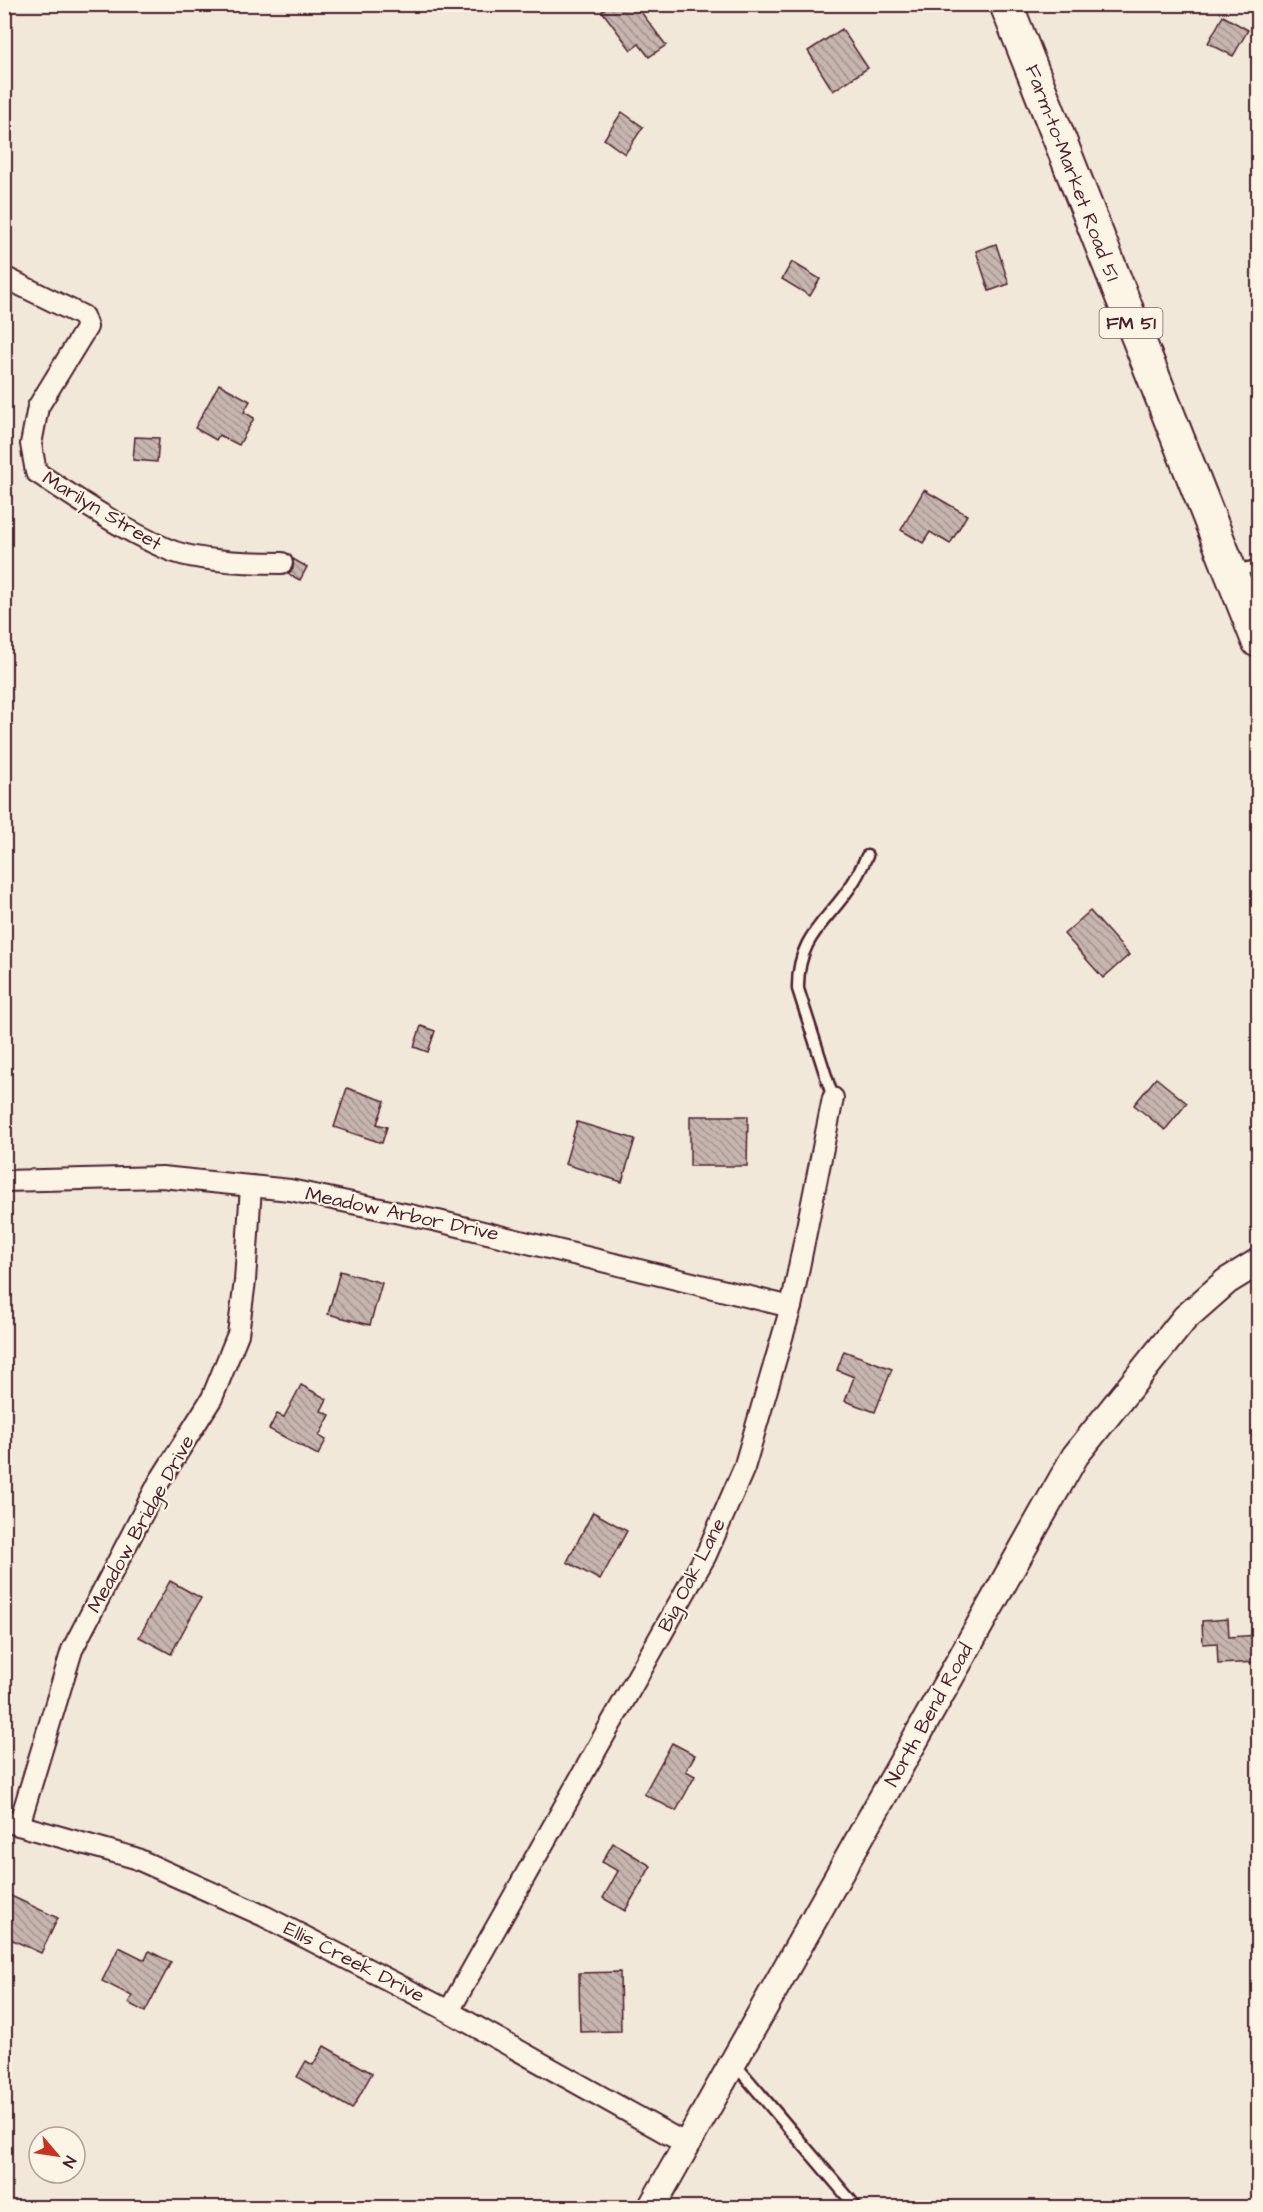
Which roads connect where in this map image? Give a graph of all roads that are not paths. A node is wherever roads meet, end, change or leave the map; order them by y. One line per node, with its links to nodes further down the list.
1 (1006, 4): 4 (main road, Farm-to-Market Road 51 / FM 51)
2 (4, 277): 3 (street, Marilyn Street)
3 (282, 563)
4 (1245, 568): 5 (main road, Farm-to-Market Road 51 / FM 51)
5 (1258, 641)
6 (867, 856): 7 (lane)
7 (833, 1098): 11 (street, Big Oak Lane)
8 (4, 1181): 9 (street, Meadow Arbor Drive)
9 (250, 1186): 11 (street, Meadow Arbor Drive); 12 (street, Meadow Bridge Drive)
10 (1258, 1262): 14 (street, North Bend Road)
11 (791, 1306): 13 (street, Big Oak Lane)
12 (12, 1823): 13 (street, Ellis Creek Drive)
13 (449, 2011): 15 (street, Ellis Creek Drive)
14 (733, 2062): 15 (street, North Bend Road); 17 (lane)
15 (686, 2145): 16 (street, North Bend Road)
16 (651, 2208)
17 (857, 2208)

